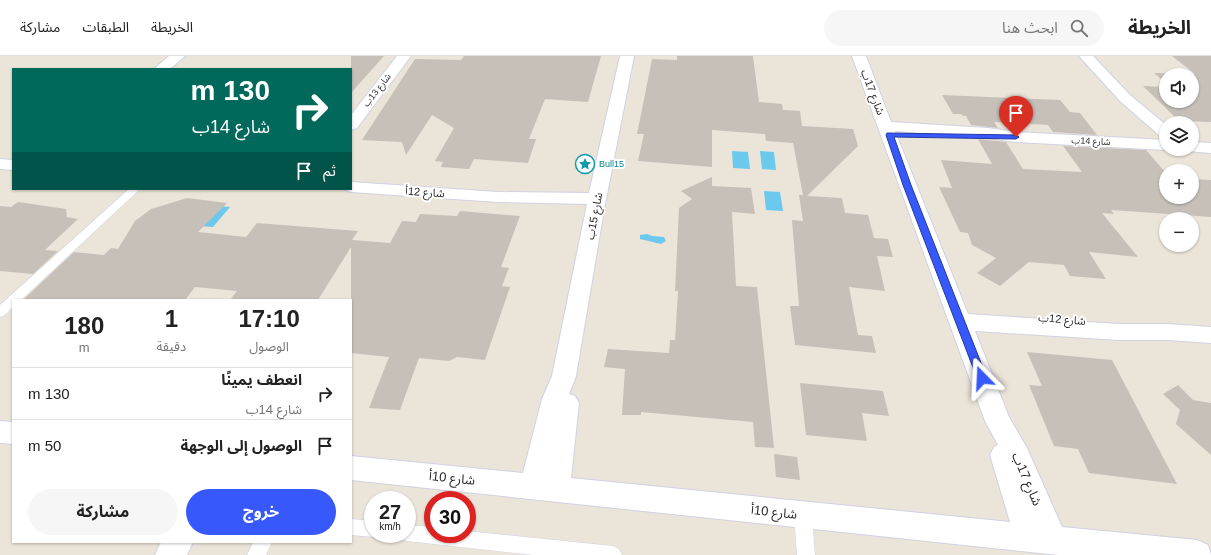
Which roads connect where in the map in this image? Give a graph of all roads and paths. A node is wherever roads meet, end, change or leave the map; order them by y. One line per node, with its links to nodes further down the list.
1 (178, 56): 6 (street)
2 (404, 56): 8 (street, شارع 13ب)
3 (627, 56): 19 (street, شارع 15ب)
4 (860, 56): 10 (street, شارع 17ب)
5 (1086, 56): 7 (street)
6 (162, 68)
7 (1125, 98): 9 (street); 11 (street)
8 (352, 124)
9 (1159, 127)
10 (888, 131): 12 (street, شارع 14ب); 23 (street, شارع 17ب)
11 (1159, 138)
12 (1159, 145)
13 (1199, 147): 14 (street)
14 (1211, 148)
15 (0, 164): 16 (street)
16 (12, 165)
17 (352, 187): 19 (street, شارع 12أ)
18 (134, 190): 20 (lane)
19 (596, 204): 26 (street, شارع 15ب)
20 (14, 299)
21 (12, 301): 22 (lane)
22 (0, 312)
23 (958, 316): 24 (street, شارع 12ب); 31 (street, شارع 17ب)
24 (1211, 335)
25 (352, 468): 26 (street, شارع 10أ)
26 (545, 487): 27 (street, شارع 10أ)
27 (803, 515): 31 (street, شارع 10أ); 38 (lane)
28 (352, 527): 29 (lane)
29 (364, 528)
30 (416, 534): 37 (lane)
31 (1041, 538): 34 (street, شارع 10أ)
32 (177, 543): 35 (street)
33 (262, 543): 36 (lane)
34 (1169, 554): 39 (street, شارع 10أ)
35 (170, 555)
36 (256, 555)
37 (613, 555)
38 (806, 555)
39 (1198, 555)

